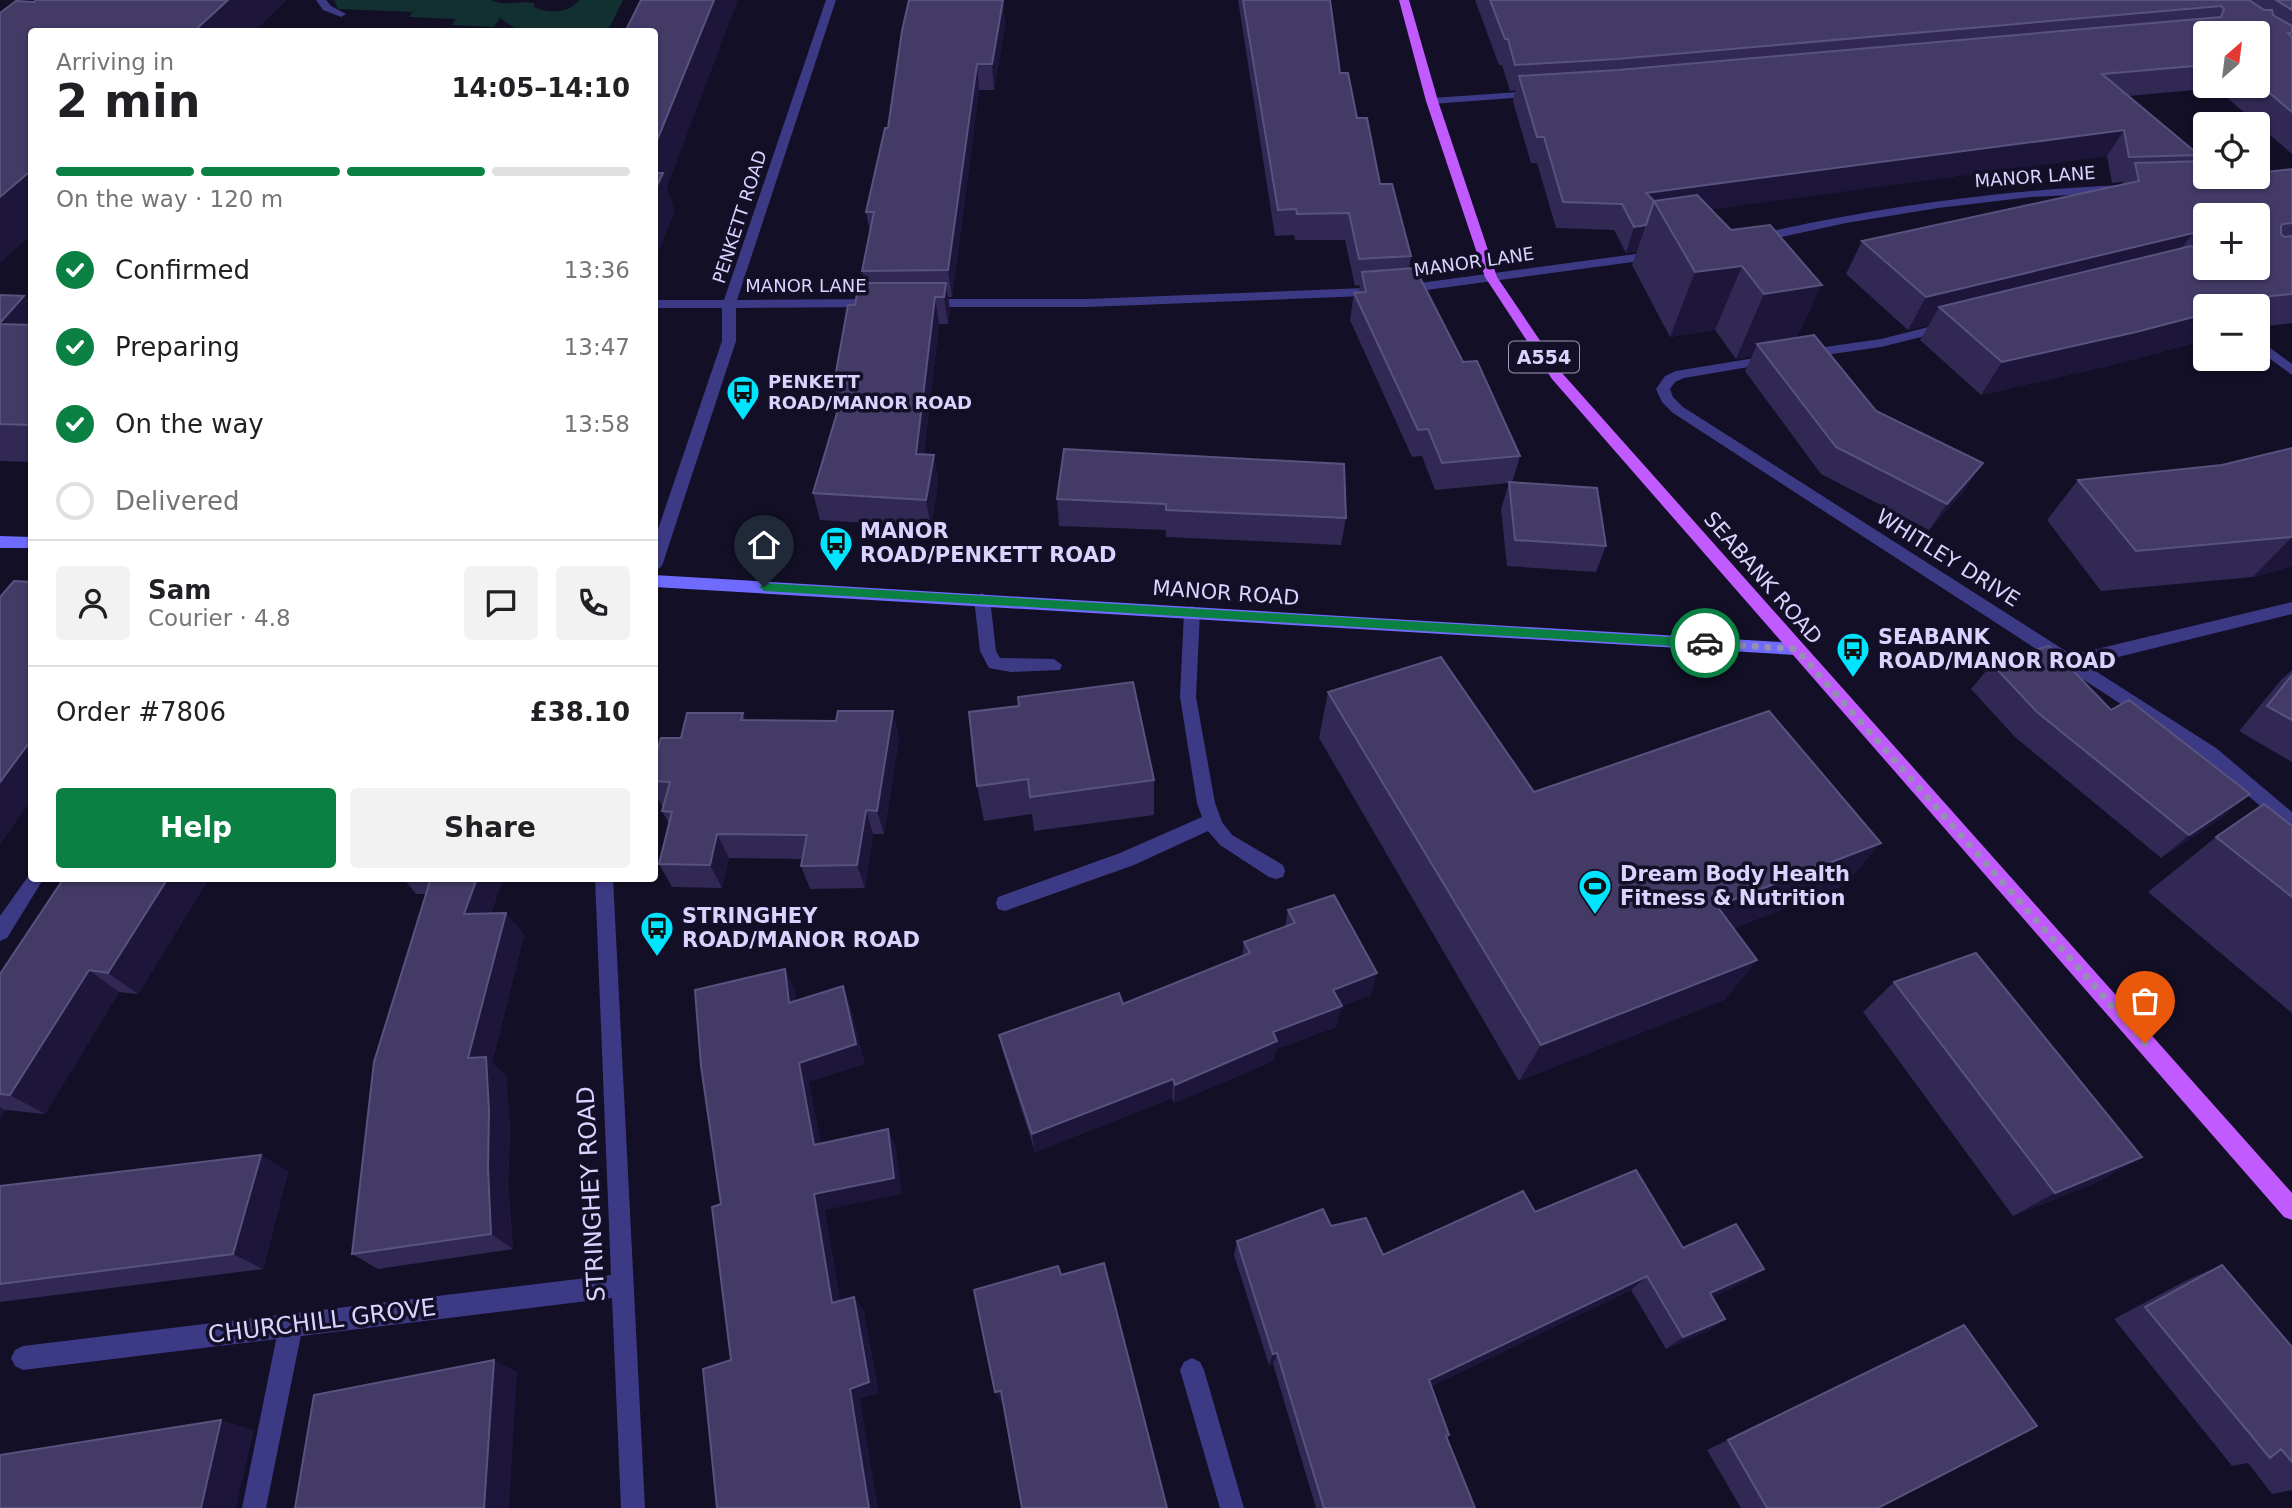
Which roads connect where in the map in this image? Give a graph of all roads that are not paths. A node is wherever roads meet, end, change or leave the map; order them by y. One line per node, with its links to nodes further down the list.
1 (321, 0): 4 (street)
2 (831, 0): 11 (street, PENKETT ROAD)
3 (1404, 0): 6 (main road, SEABANK ROAD / A554)
4 (341, 14)
5 (1541, 94): 6 (street)
6 (1432, 101): 10 (main road, SEABANK ROAD / A554)
7 (2141, 189): 8 (street, MANOR LANE)
8 (1747, 240)
9 (1667, 254): 10 (street, MANOR LANE)
10 (1491, 277): 11 (street, MANOR LANE); 23 (main road, SEABANK ROAD / A554)
11 (729, 303): 12 (street, MANOR LANE); 18 (street, PENKETT ROAD)
12 (658, 304)
13 (1960, 323): 24 (street, WHITLEY DRIVE)
14 (2270, 353): 15 (street)
15 (2292, 371)
16 (0, 542): 17 (main road)
17 (28, 543)
18 (658, 554)
19 (658, 581): 20 (main road, MANOR ROAD)
20 (982, 599): 22 (main road, MANOR ROAD); 25 (street)
21 (2292, 608): 24 (street)
22 (1192, 612): 23 (main road, MANOR ROAD); 26 (street)
23 (1796, 649): 33 (main road, SEABANK ROAD / A554)
24 (2071, 662): 27 (street, WHITLEY DRIVE)
25 (1054, 665)
26 (1212, 821): 28 (street); 31 (street)
27 (2292, 822)
28 (1276, 871)
29 (32, 882): 32 (street)
30 (604, 882): 34 (street, STRINGHEY ROAD)
31 (1005, 902)
32 (0, 932)
33 (2292, 1209)
34 (622, 1285): 35 (street, CHURCHILL GROVE); 39 (street, STRINGHEY ROAD)
35 (291, 1325): 36 (street, CHURCHILL GROVE); 38 (street)
36 (23, 1357)
37 (1192, 1370): 40 (street)
38 (254, 1508)
39 (633, 1508)
40 (1232, 1508)

